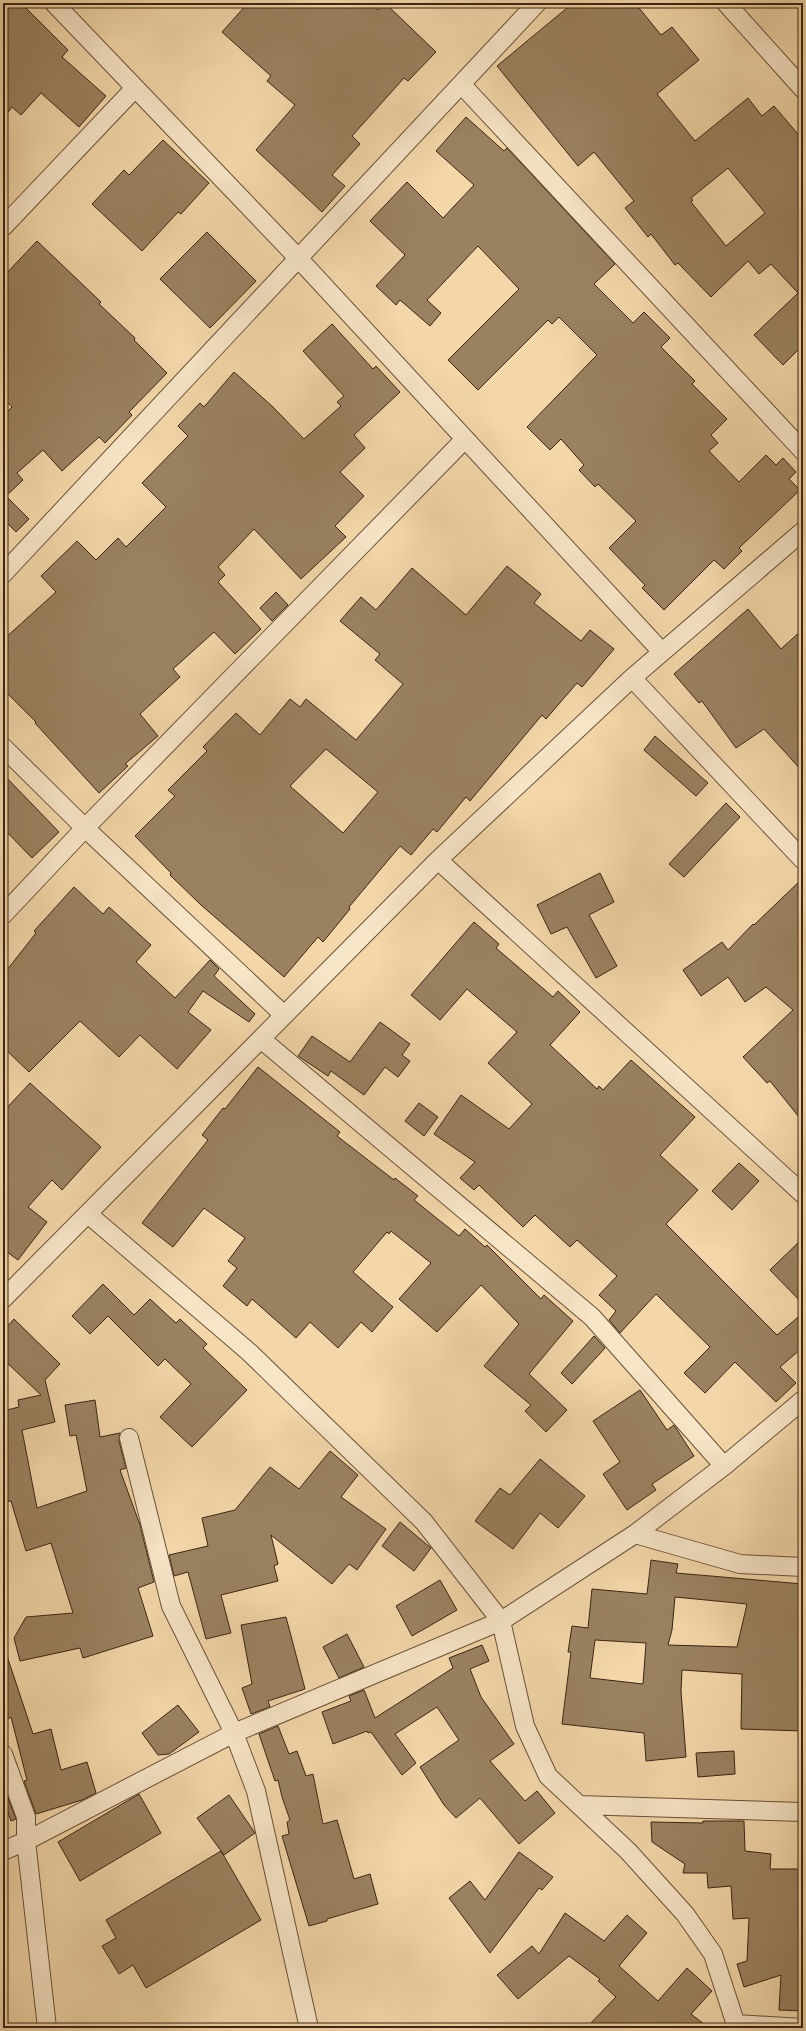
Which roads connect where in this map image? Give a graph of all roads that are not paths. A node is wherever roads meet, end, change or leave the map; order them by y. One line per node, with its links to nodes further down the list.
1 (54, 3): 5 (street)
2 (537, 3): 4 (street)
3 (726, 3): 6 (street)
4 (462, 85): 8 (street); 10 (street)
5 (135, 88): 7 (street); 8 (street)
6 (803, 89)
7 (3, 226)
8 (299, 258): 9 (street); 12 (street)
9 (465, 439): 13 (street); 16 (street)
10 (803, 451)
11 (803, 531): 13 (street)
12 (3, 574)
13 (662, 652): 14 (street)
14 (632, 678): 17 (street); 18 (street)
15 (3, 747): 16 (street)
16 (85, 828): 19 (street); 20 (street)
17 (438, 860): 20 (street); 22 (street)
18 (803, 860)
19 (3, 915)
20 (284, 1015): 21 (street)
21 (261, 1039): 23 (street); 27 (street)
22 (803, 1194)
23 (88, 1214): 24 (street); 30 (street)
24 (3, 1299)
25 (803, 1400): 27 (street)
26 (129, 1438): 31 (street)
27 (724, 1466): 28 (street)
28 (635, 1534): 29 (street); 30 (street)
29 (803, 1567)
30 (501, 1621): 31 (street); 33 (street)
31 (234, 1733): 35 (street); 39 (street)
32 (3, 1754): 35 (street)
33 (579, 1805): 34 (street); 37 (street)
34 (803, 1812)
35 (26, 1841): 36 (street); 38 (street)
36 (3, 1851)
37 (737, 2026): 40 (street)
38 (47, 2028)
39 (309, 2028)
40 (803, 2028)

